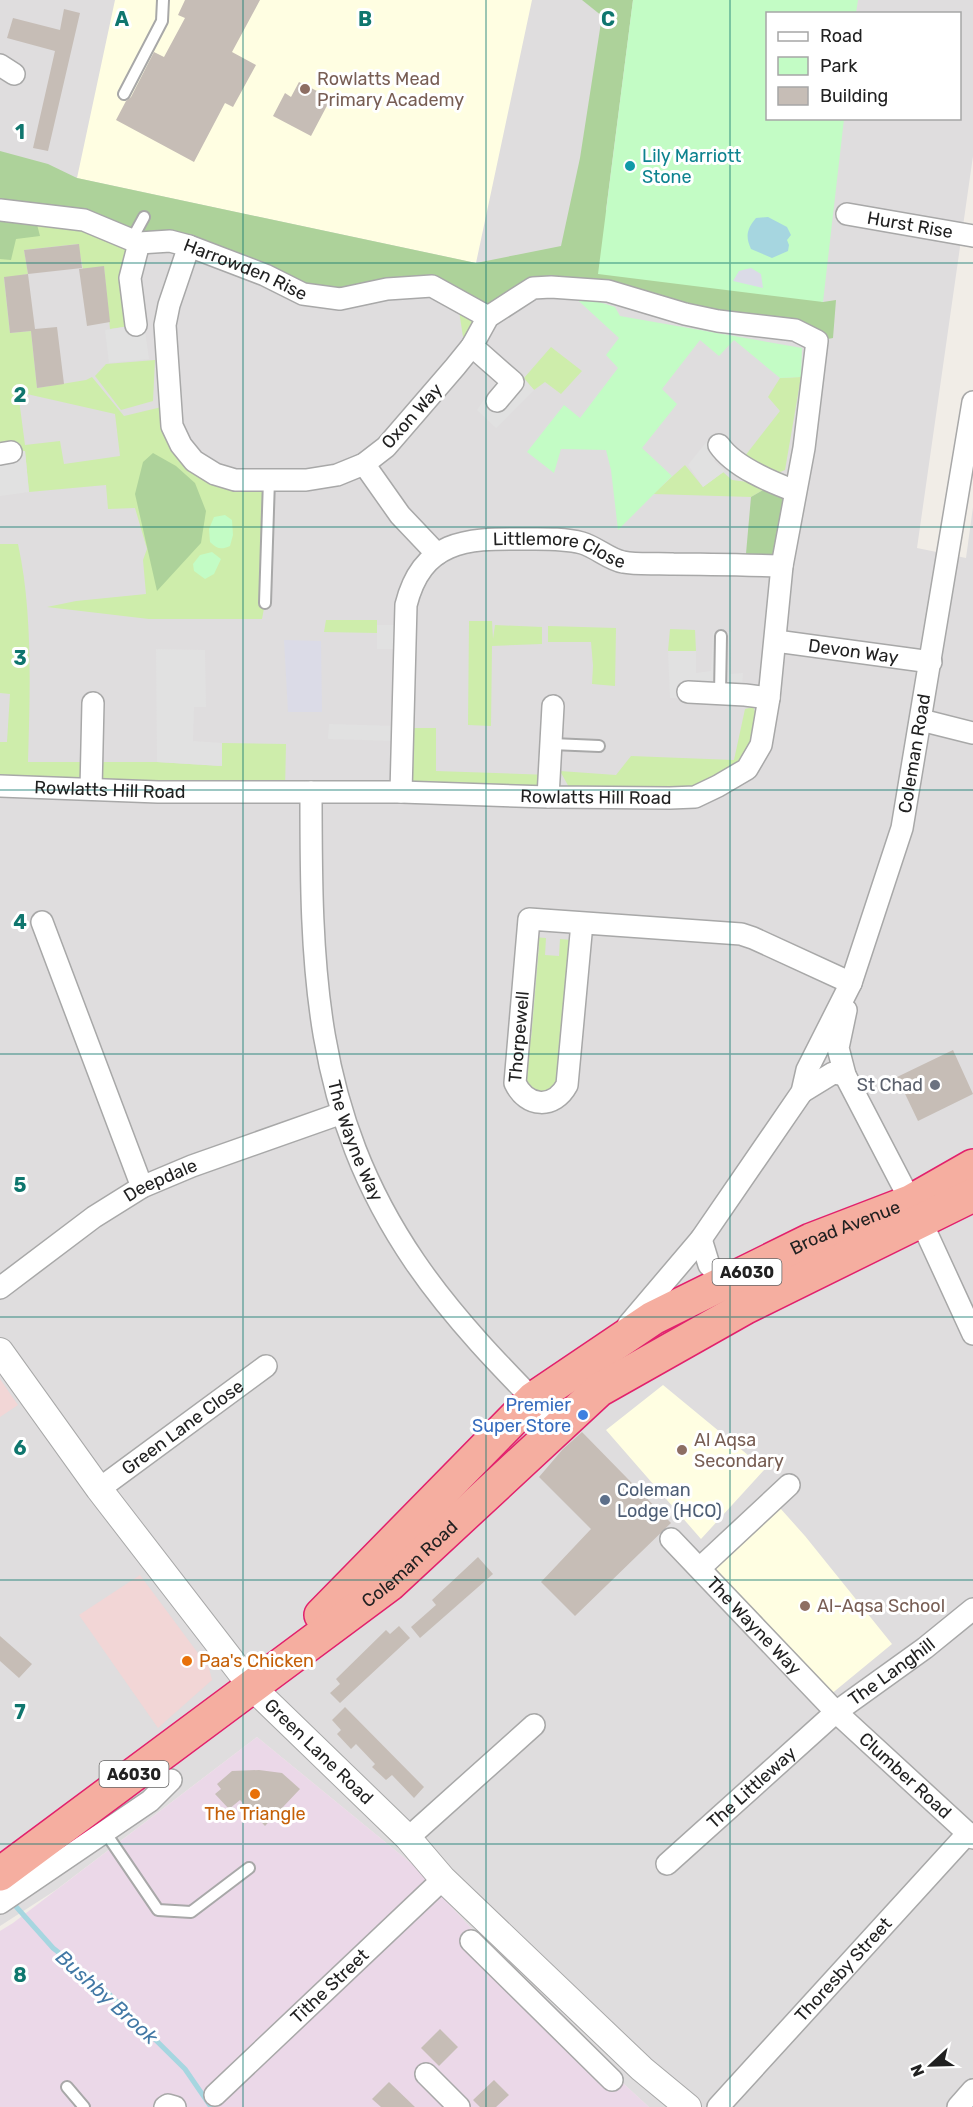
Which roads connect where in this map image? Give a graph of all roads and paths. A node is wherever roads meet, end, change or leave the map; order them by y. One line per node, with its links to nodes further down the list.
1 (163, 0): 2 (lane)
2 (124, 94)
3 (0, 210): 7 (street, Harrowden Rise)
4 (847, 214): 6 (street, Hurst Rise)
5 (144, 217): 7 (lane)
6 (973, 236)
7 (136, 241): 8 (street, Harrowden Rise); 10 (street)
8 (189, 246): 9 (street, Harrowden Rise); 17 (street, Oxon Way)
9 (488, 317): 11 (street, Oxon Way); 12 (street, Oxon Way)
10 (136, 325)
11 (817, 341): 18 (street, Rowlatts Hill Road)
12 (472, 346): 13 (street); 16 (street, Oxon Way)
13 (497, 401)
14 (973, 402): 24 (street, Coleman Road)
15 (719, 446): 18 (street)
16 (364, 464): 17 (street, Oxon Way); 19 (street)
17 (269, 480): 21 (lane)
18 (795, 491): 20 (street, Rowlatts Hill Road)
19 (436, 554): 20 (street, Littlemore Close); 37 (street, Littlemore Close)
20 (782, 566): 23 (street, Rowlatts Hill Road)
21 (265, 603)
22 (721, 636): 26 (lane)
23 (776, 640): 24 (street, Devon Way); 27 (street, Rowlatts Hill Road)
24 (931, 662): 30 (street, Coleman Road)
25 (688, 692): 26 (street)
26 (720, 693): 27 (street)
27 (769, 698): 38 (street, Rowlatts Hill Road)
28 (93, 703): 35 (street)
29 (553, 706): 32 (street)
30 (921, 720): 31 (street); 41 (street, Coleman Road)
31 (973, 733)
32 (552, 744): 33 (lane); 38 (street)
33 (599, 746)
34 (0, 786): 35 (street, Rowlatts Hill Road)
35 (91, 789): 36 (street, Rowlatts Hill Road)
36 (311, 792): 37 (street, Rowlatts Hill Road); 44 (street, The Wayne Way)
37 (401, 792): 38 (street, Rowlatts Hill Road)
38 (549, 797)
39 (42, 922): 46 (street)
40 (582, 922): 40 (street, Thorpewell); 41 (street, Thorpewell)
41 (851, 983): 42 (street); 43 (street, Coleman Road)
42 (845, 1075): 43 (street, Coleman Road); 48 (street)
43 (802, 1092): 49 (street, Coleman Road)
44 (342, 1113): 46 (street, Deepdale); 56 (street, The Wayne Way)
45 (973, 1166): 48 (highway, Broad Avenue / A6030)
46 (142, 1187): 50 (street, Deepdale)
47 (973, 1195): 48 (highway, Broad Avenue / A6030)
48 (916, 1212): 51 (highway, Broad Avenue / A6030); 52 (street)
49 (700, 1239): 51 (street); 53 (street, Coleman Road)
50 (0, 1288)
51 (736, 1294): 53 (highway, Broad Avenue / A6030); 57 (highway, Broad Avenue / A6030)
52 (973, 1334)
53 (608, 1348): 56 (highway, Broad Avenue / A6030)
54 (0, 1352): 59 (street, Green Lane Road)
55 (266, 1366): 59 (street, Green Lane Close)
56 (532, 1399): 57 (street, The Wayne Way); 63 (highway, Coleman Road / A6030)
57 (559, 1426): 63 (highway, Coleman Road / A6030)
58 (789, 1485): 61 (street)
59 (99, 1489): 63 (street, Green Lane Road)
60 (671, 1539): 61 (street, The Wayne Way)
61 (700, 1568): 64 (street, The Wayne Way)
62 (973, 1609): 64 (street, The Langhill)
63 (251, 1686): 69 (street, Green Lane Road); 72 (highway, Coleman Road / A6030)
64 (836, 1712): 68 (street, Clumber Road); 70 (street, The Littleway)
65 (534, 1725): 69 (street)
66 (171, 1780): 67 (street)
67 (105, 1832): 71 (lane); 72 (street)
68 (970, 1835): 88 (street, Thoresby Street)
69 (408, 1838): 73 (street, Green Lane Road)
70 (667, 1864)
71 (249, 1868)
72 (15, 1874): 74 (street)
73 (443, 1879): 76 (street, Green Lane Road); 82 (street, Tithe Street)
74 (0, 1903)
75 (471, 1941): 77 (street)
76 (557, 1987): 77 (street); 83 (street, Green Lane Road)
77 (538, 2007): 79 (street)
78 (426, 2074): 87 (street)
79 (612, 2080)
80 (67, 2087): 84 (lane)
81 (973, 2090): 89 (street)
82 (215, 2095)
83 (681, 2105)
84 (84, 2107)
85 (165, 2107): 86 (street)
86 (175, 2107)
87 (459, 2107)
88 (718, 2107)
89 (958, 2107)

